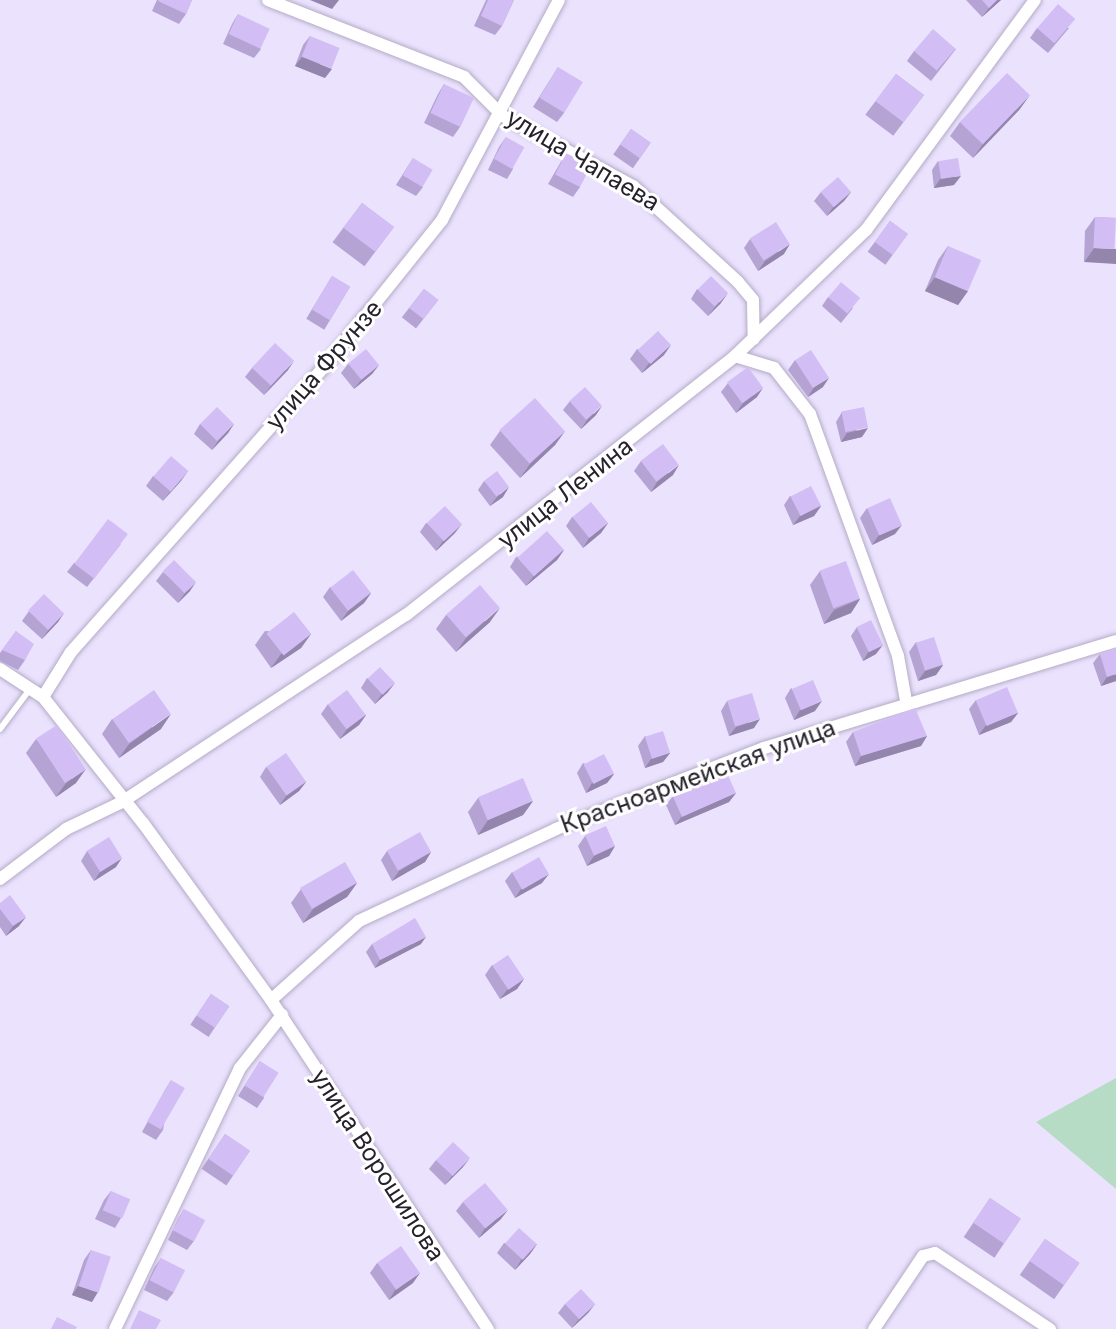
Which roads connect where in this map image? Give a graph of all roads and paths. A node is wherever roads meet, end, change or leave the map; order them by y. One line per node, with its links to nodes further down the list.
1 (268, 0): 4 (street, улица Чапаева)
2 (559, 0): 4 (street, улица Фрунзе)
3 (1035, 0): 5 (street, улица Ленина)
4 (503, 116): 5 (street, улица Чапаева); 10 (street, улица Фрунзе)
5 (754, 339): 6 (street, улица Ленина)
6 (735, 356): 11 (street); 13 (street, улица Ленина)
7 (1116, 641): 11 (street, Красноармейская улица)
8 (0, 669): 9 (street)
9 (30, 689): 10 (street); 12 (lane)
10 (43, 697): 13 (street, улица Ворошилова)
11 (906, 701): 15 (street, Красноармейская улица)
12 (0, 729)
13 (122, 802): 14 (street, улица Ленина); 15 (street, улица Ворошилова)
14 (0, 879)
15 (271, 1000): 16 (street, улица Ворошилова)
16 (282, 1015): 17 (street); 18 (street, улица Ворошилова)
17 (115, 1329)
18 (488, 1329)
19 (874, 1329): 20 (street)
20 (1050, 1329)

